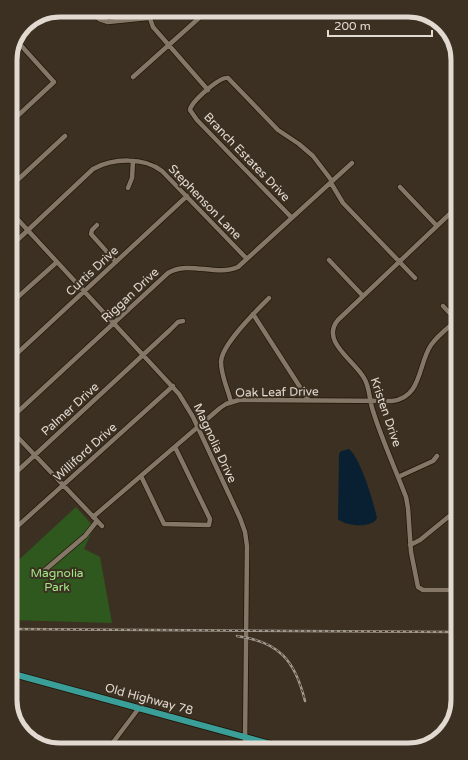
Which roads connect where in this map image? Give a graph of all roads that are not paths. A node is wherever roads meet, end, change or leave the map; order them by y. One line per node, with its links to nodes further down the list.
1 (97, 17): 3 (street)
2 (200, 17): 5 (street)
3 (148, 18): 5 (street)
4 (20, 45): 8 (street)
5 (168, 46): 6 (street); 7 (street)
6 (133, 77)
7 (208, 90): 13 (street); 19 (street, Branch Estates Drive)
8 (17, 116)
9 (65, 136): 12 (street)
10 (133, 161): 15 (street); 16 (street, Stephenson Lane); 22 (street, Stephenson Lane)
11 (352, 163): 13 (street, Riggan Drive)
12 (17, 181)
13 (332, 182): 19 (street, Riggan Drive); 26 (street)
14 (400, 187): 21 (street)
15 (128, 188)
16 (187, 196): 24 (street, Stephenson Lane); 28 (street, Curtis Drive)
17 (451, 213): 21 (street, Kristen Drive)
18 (17, 218): 22 (street, Magnolia Drive)
19 (292, 218): 24 (street, Riggan Drive)
20 (97, 225): 28 (street)
21 (438, 226): 26 (street, Kristen Drive)
22 (28, 230): 23 (street, Stephenson Lane); 27 (street, Magnolia Drive)
23 (17, 240)
24 (247, 259): 38 (street, Riggan Drive)
25 (329, 260): 31 (street)
26 (400, 261): 29 (street); 31 (street, Kristen Drive)
27 (57, 262): 30 (street, Magnolia Drive); 32 (street)
28 (116, 262): 30 (street, Curtis Drive)
29 (415, 278)
30 (84, 291): 38 (street, Magnolia Drive); 40 (street, Curtis Drive)
31 (363, 296): 44 (street, Kristen Drive)
32 (17, 298)
33 (269, 298): 35 (street)
34 (443, 306): 36 (street)
35 (253, 314): 43 (street); 45 (street)
36 (451, 315)
37 (183, 321): 41 (street, Palmer Drive)
38 (115, 324): 41 (street, Magnolia Drive); 46 (street, Riggan Drive)
39 (451, 327): 44 (street, Oak Leaf Drive)
40 (17, 353)
41 (144, 355): 42 (street, Magnolia Drive); 50 (street, Palmer Drive)
42 (173, 386): 47 (street, Magnolia Drive); 55 (street, Williford Drive)
43 (309, 401): 44 (street, Oak Leaf Drive); 45 (street, Oak Leaf Drive)
44 (370, 401): 54 (street, Kristen Drive)
45 (231, 402): 47 (street, Oak Leaf Drive)
46 (17, 413)
47 (198, 428): 49 (street, Oak Leaf Drive); 66 (street, Magnolia Drive)
48 (17, 436): 50 (street)
49 (175, 447): 53 (street, Oak Leaf Drive); 53 (street)
50 (35, 455): 52 (street, Palmer Drive); 55 (street)
51 (436, 456): 54 (street)
52 (17, 472)
53 (141, 476): 57 (street, Oak Leaf Drive)
54 (398, 477): 61 (street, Kristen Drive)
55 (63, 485): 57 (street); 60 (street, Williford Drive)
56 (451, 514): 61 (street)
57 (93, 517): 58 (street)
58 (97, 521): 59 (street); 62 (street)
59 (102, 526)
60 (17, 527)
61 (410, 545): 63 (street, Kristen Drive)
62 (45, 570)
63 (451, 590)
64 (17, 675): 65 (main road, Old Highway 78)
65 (139, 708): 66 (main road, Old Highway 78); 67 (street)
66 (245, 737): 68 (street, Magnolia Drive); 69 (main road, Old Highway 78)
67 (113, 743)
68 (245, 743)
69 (267, 743)

